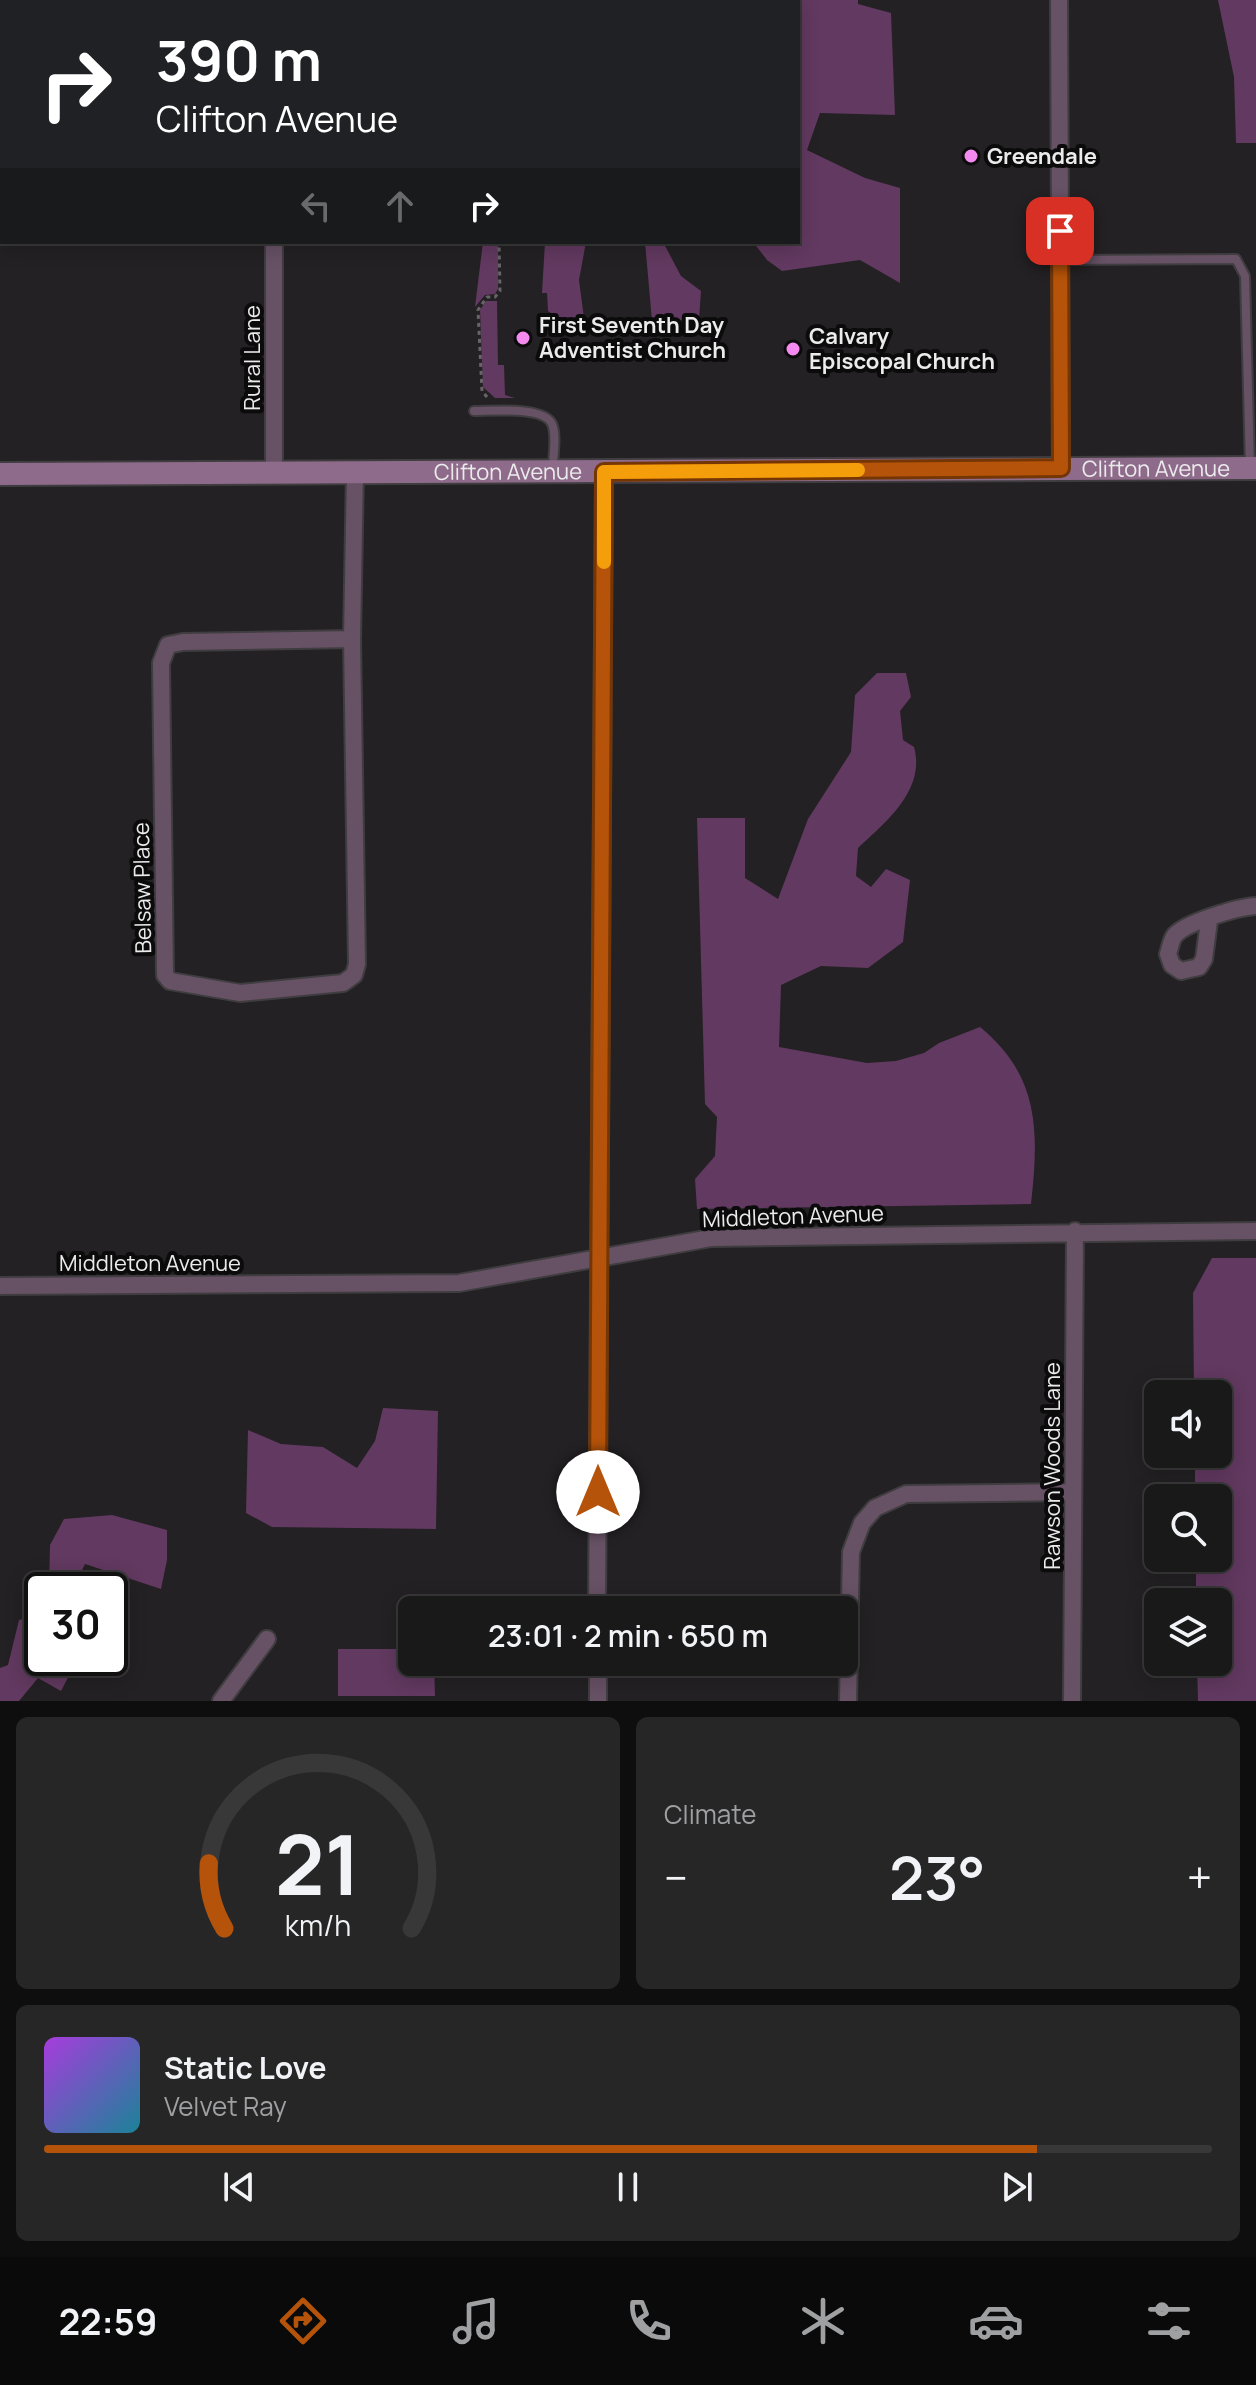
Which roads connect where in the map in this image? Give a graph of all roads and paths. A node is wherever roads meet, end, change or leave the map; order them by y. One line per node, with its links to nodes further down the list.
1 (1059, 0): 4 (street)
2 (274, 244): 14 (street, Rural Lane)
3 (499, 244): 7 (path)
4 (1060, 260): 5 (lane); 9 (street)
5 (1245, 276): 6 (lane); 10 (lane)
6 (1256, 276)
7 (495, 402)
8 (474, 411): 12 (lane)
9 (1061, 468): 10 (main road, Clifton Avenue); 13 (main road, Clifton Avenue)
10 (1253, 468)
11 (355, 471): 12 (main road, Clifton Avenue); 14 (main road, Clifton Avenue); 16 (street, Belsaw Place)
12 (553, 472): 13 (main road, Clifton Avenue)
13 (604, 472): 21 (street)
14 (274, 473): 15 (main road, Clifton Avenue)
15 (0, 474)
16 (352, 639): 16 (street, Belsaw Place)
17 (1256, 906): 18 (street)
18 (1209, 921)
19 (1075, 1231): 20 (street, Middleton Avenue); 21 (street, Middleton Avenue); 23 (street, Rawson Woods Lane)
20 (1256, 1231)
21 (599, 1260): 22 (street, Middleton Avenue); 24 (street)
22 (0, 1286)
23 (1073, 1492): 29 (street); 30 (street, Rawson Woods Lane)
24 (597, 1596)
25 (267, 1639): 27 (street)
26 (598, 1676): 28 (street)
27 (221, 1701)
28 (598, 1701)
29 (848, 1701)
30 (1072, 1701)

